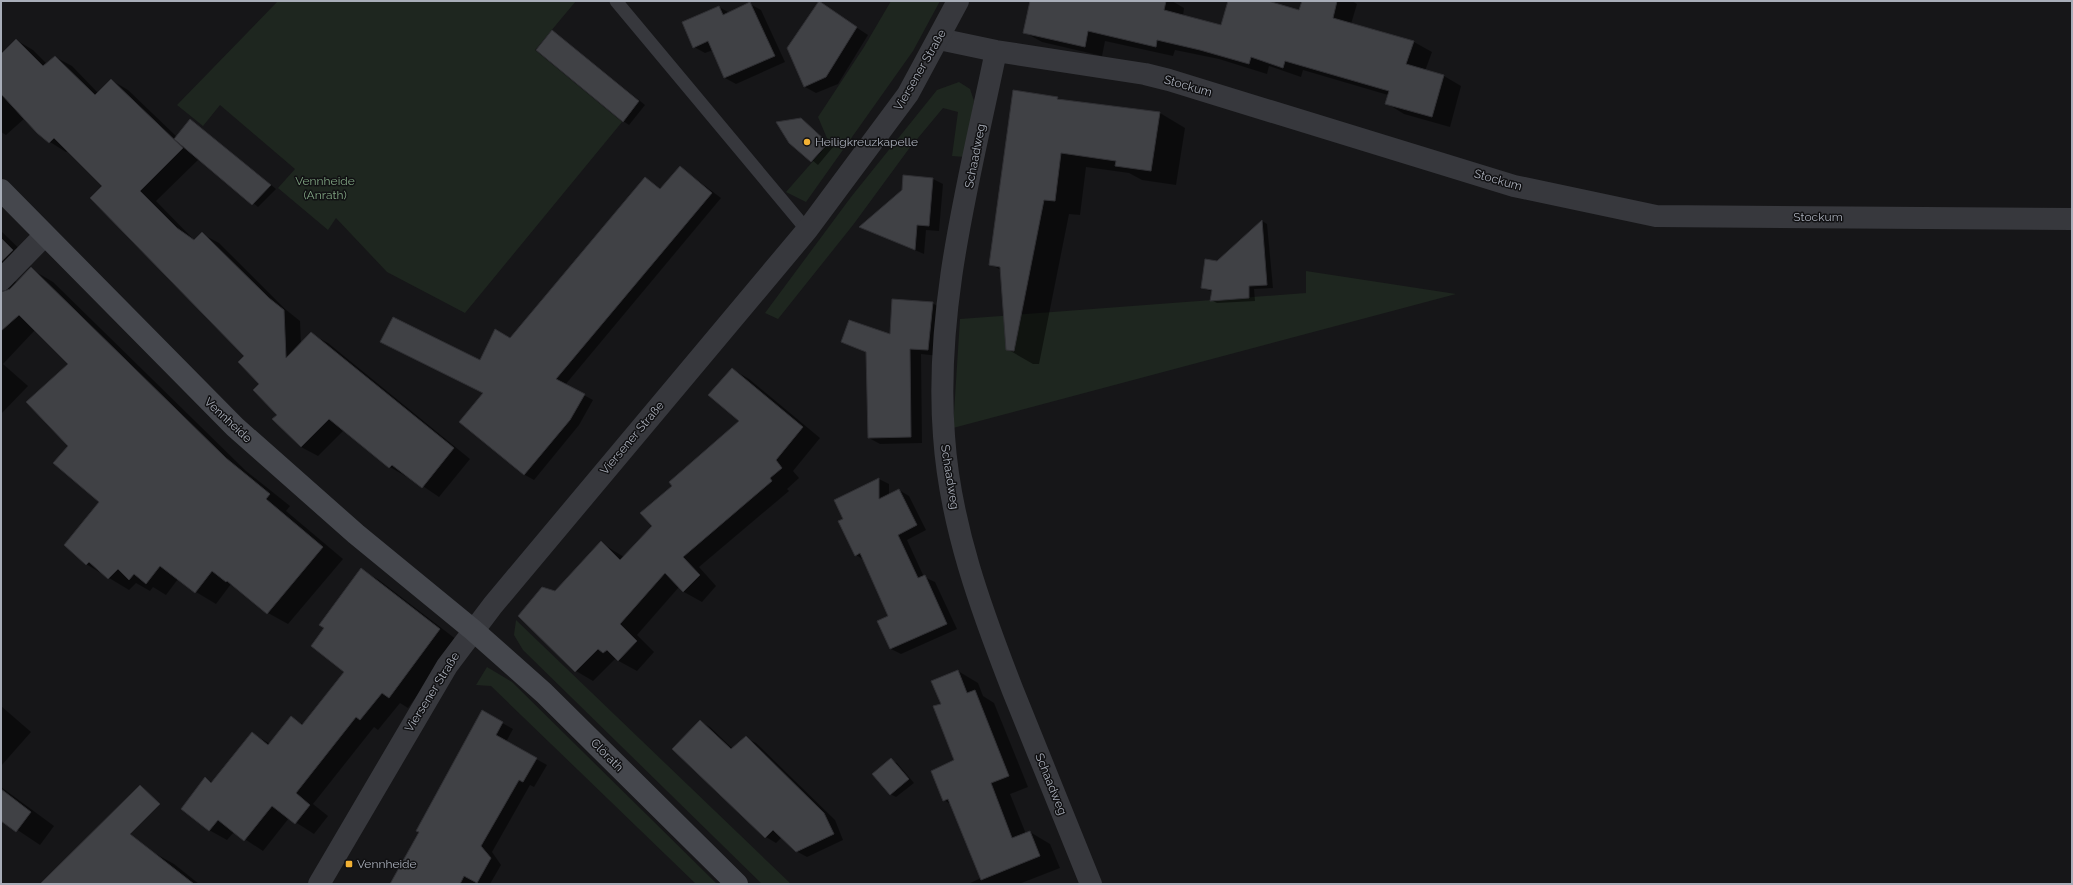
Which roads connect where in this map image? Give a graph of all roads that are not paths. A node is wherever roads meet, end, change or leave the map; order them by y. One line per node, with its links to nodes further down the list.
1 (616, 1): 7 (lane)
2 (958, 1): 3 (street, Viersener Straße)
3 (939, 38): 4 (street, Stockum); 7 (street, Viersener Straße)
4 (996, 51): 6 (street, Stockum); 13 (street, Schaadweg)
5 (1, 190): 8 (main road, Vennheide)
6 (2072, 219)
7 (807, 230): 10 (street, Viersener Straße)
8 (45, 235): 9 (street); 10 (main road, Vennheide)
9 (1, 280)
10 (473, 630): 11 (street, Viersener Straße); 12 (main road, Clörath)
11 (319, 884)
12 (737, 884)
13 (1091, 884)

